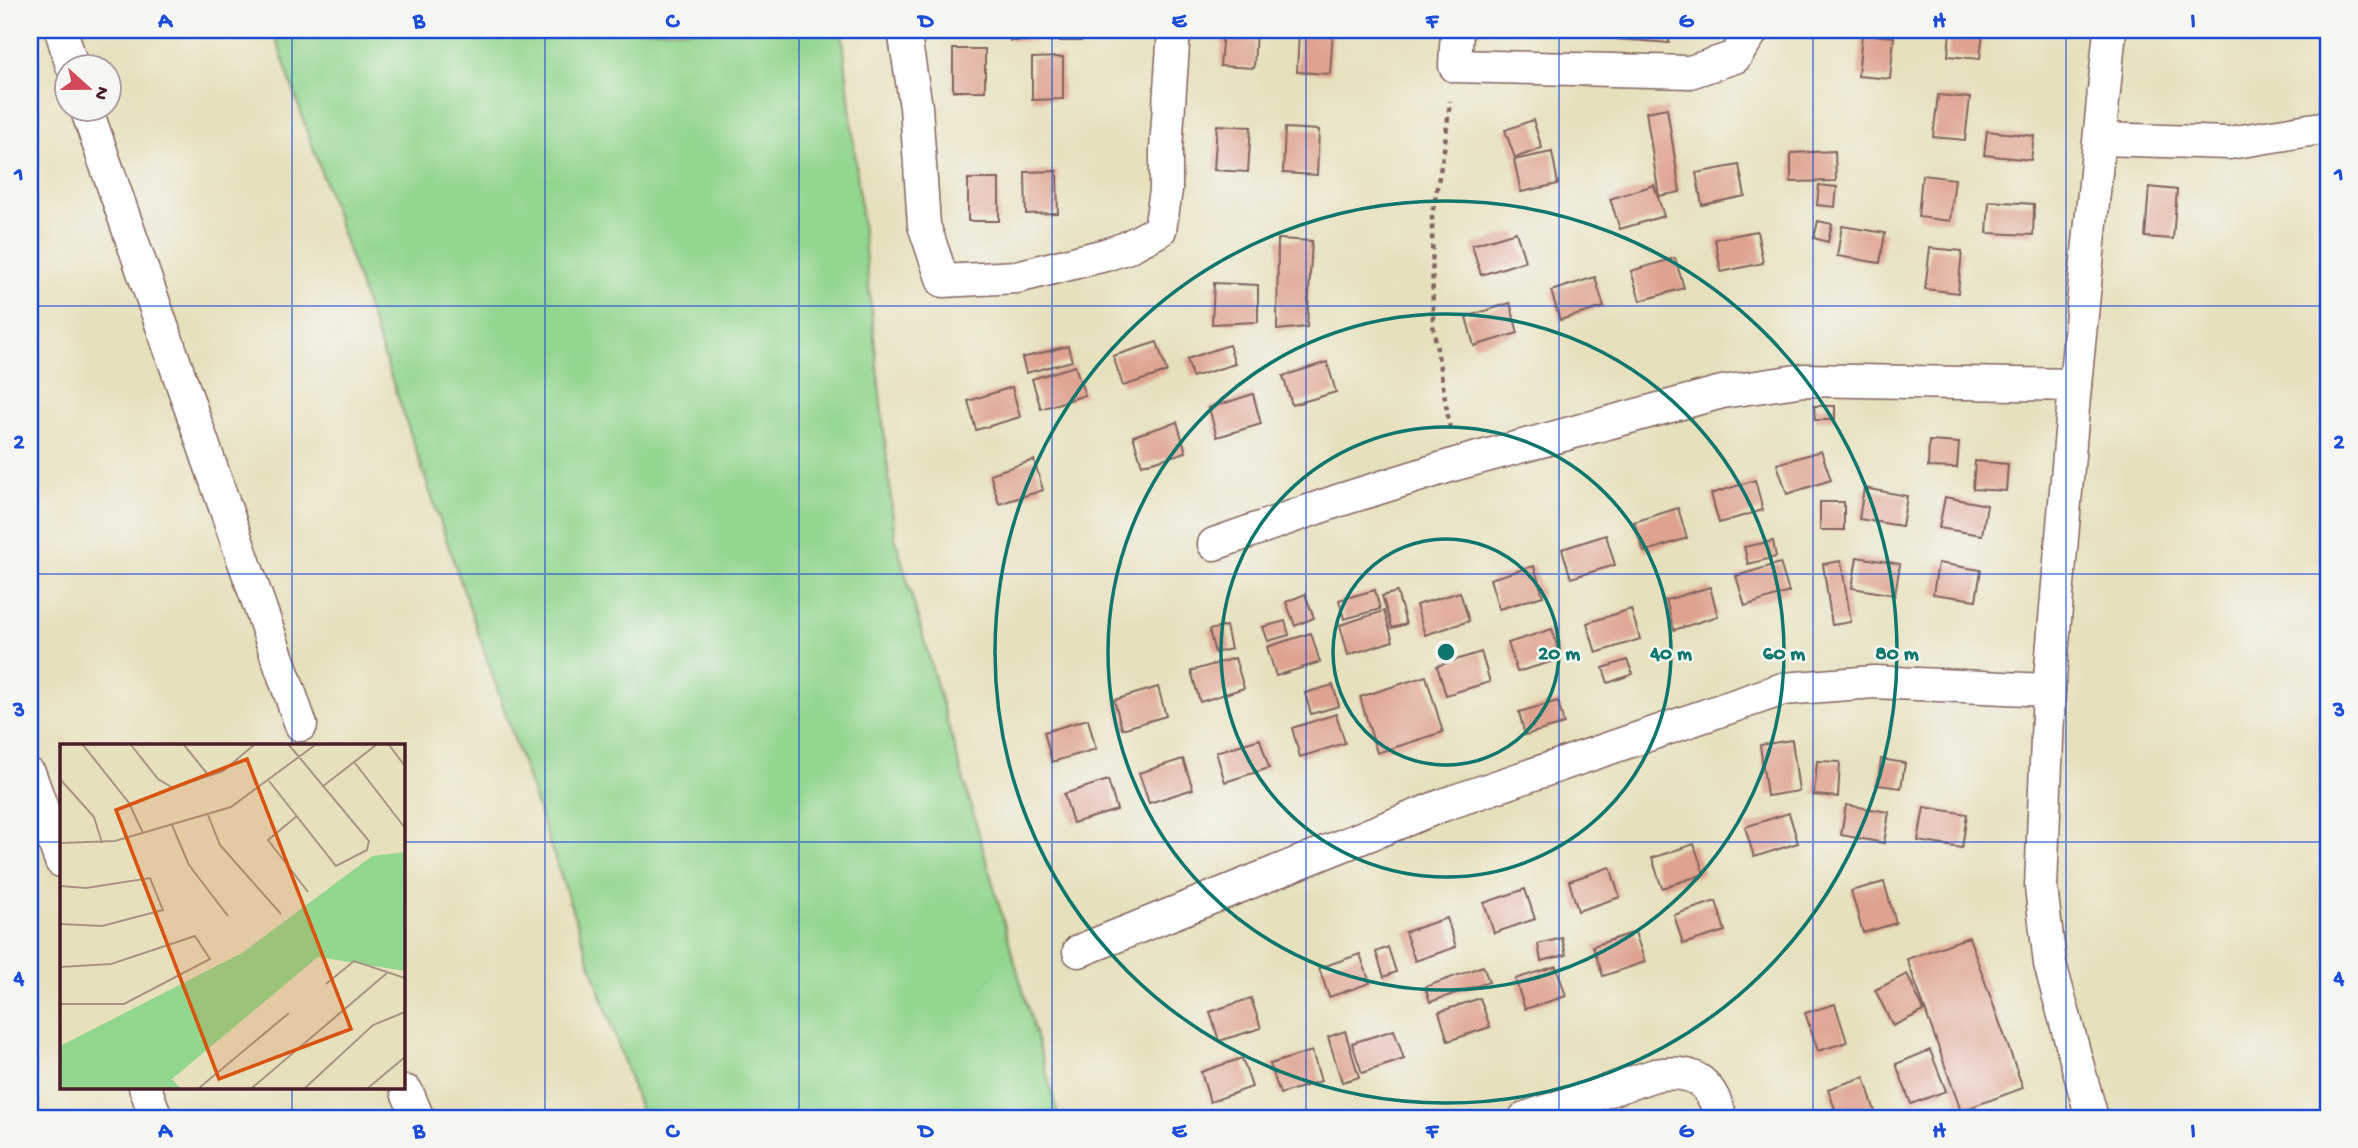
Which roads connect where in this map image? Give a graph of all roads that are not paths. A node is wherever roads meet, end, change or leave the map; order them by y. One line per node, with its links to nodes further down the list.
1 (61, 30): 7 (street)
2 (904, 30): 3 (street)
3 (1174, 30)
4 (1457, 30): 5 (street)
5 (1752, 30)
6 (2110, 30): 10 (street)
7 (68, 52)
8 (90, 122): 14 (street)
9 (2328, 127): 10 (street)
10 (2099, 139): 11 (street)
11 (2075, 385): 12 (street); 13 (street)
12 (1214, 544)
13 (2049, 690): 17 (street); 22 (street)
14 (301, 725)
15 (30, 775): 16 (street)
16 (60, 858)
17 (1079, 951)
18 (145, 1088): 19 (street)
19 (156, 1118)
20 (1525, 1118): 21 (street)
21 (1721, 1118)
22 (2092, 1118)

